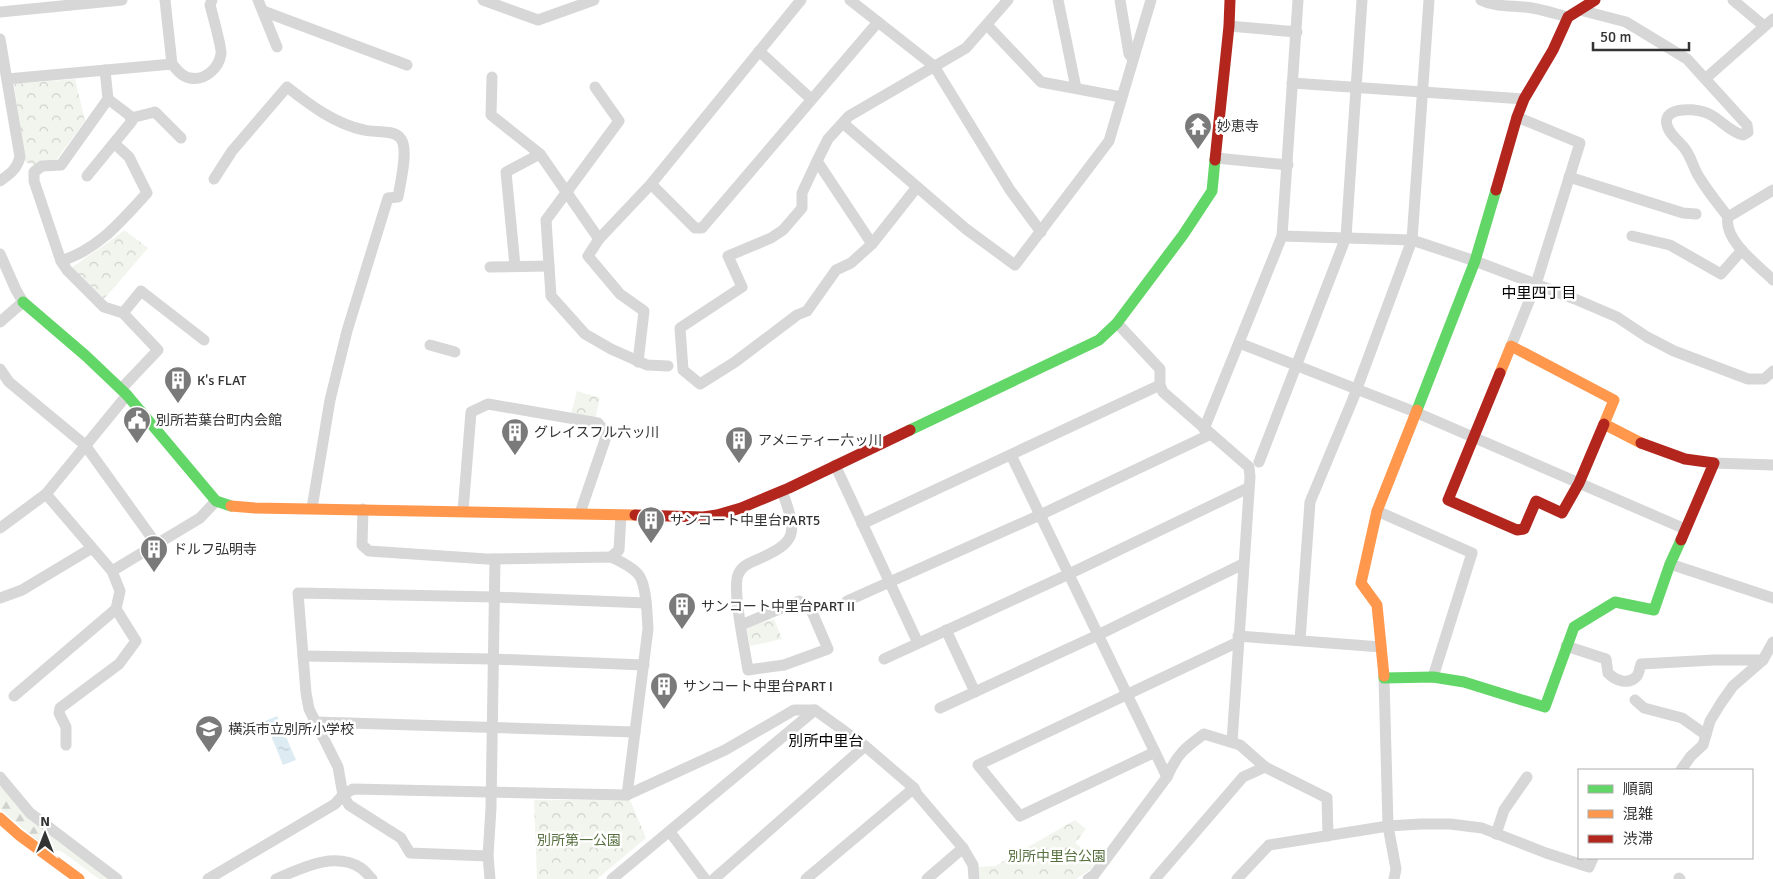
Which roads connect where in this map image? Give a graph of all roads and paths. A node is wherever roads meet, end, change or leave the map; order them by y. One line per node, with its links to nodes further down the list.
1 (122, 0): 23 (street)
2 (165, 0): 34 (street)
3 (212, 0): 34 (street)
4 (258, 0): 22 (street)
5 (483, 0): 6 (street)
6 (594, 0)
7 (801, 0): 32 (street)
8 (850, 0): 25 (street)
9 (1008, 0): 27 (street)
10 (1058, 0): 44 (street)
11 (1120, 0): 33 (street)
12 (1151, 0): 33 (street)
13 (1230, 0): 28 (main road)
14 (1298, 0): 29 (street)
15 (1362, 0): 43 (street)
16 (1429, 0): 45 (street)
17 (1481, 0): 20 (street)
18 (1596, 0): 21 (main road)
19 (1733, 0): 26 (street)
20 (1515, 3): 24 (street)
21 (1580, 10): 24 (main road); 39 (street)
22 (263, 11): 31 (street); 35 (street)
23 (0, 12)
24 (1568, 16): 49 (main road)
25 (878, 22): 36 (street); 48 (street)
26 (1769, 22): 39 (street)
27 (988, 26): 36 (street); 44 (street)
28 (1229, 26): 29 (street); 56 (main road)
29 (1297, 32): 41 (street)
30 (0, 39): 40 (street)
31 (277, 47)
32 (759, 51): 48 (street); 65 (street)
33 (1133, 59): 46 (street)
34 (172, 64): 37 (street)
35 (407, 65)
36 (934, 66): 52 (street); 71 (street)
37 (105, 70): 40 (street); 47 (street)
38 (492, 77): 55 (street)
39 (1705, 78): 70 (street)
40 (7, 79): 58 (street)
41 (1292, 83): 43 (street); 59 (street)
42 (595, 87): 68 (street)
43 (1357, 87): 45 (street); 74 (street)
44 (1076, 88): 46 (street)
45 (1422, 92): 49 (street); 76 (street)
46 (1121, 97): 71 (street)
47 (108, 99): 51 (street); 60 (street)
48 (811, 99): 65 (street)
49 (1524, 99): 50 (main road)
50 (1517, 117): 62 (street); 81 (main road)
51 (131, 118): 53 (street); 54 (street)
52 (844, 124): 57 (street); 66 (street)
53 (181, 138)
54 (115, 144): 61 (street); 80 (street)
55 (540, 154): 68 (street); 82 (street)
56 (1216, 158): 59 (street); 90 (main road)
57 (817, 161): 77 (street); 77 (street)
58 (18, 165): 60 (street); 64 (street)
59 (1288, 165): 72 (street)
60 (34, 172): 80 (street)
61 (87, 176)
62 (1569, 177): 69 (street); 86 (street)
63 (214, 179): 118 (street)
64 (0, 181)
65 (650, 184): 75 (street)
66 (917, 187): 71 (street); 77 (street)
67 (1773, 190): 70 (street)
68 (566, 193): 75 (street); 83 (street)
69 (1696, 214)
70 (1728, 218): 78 (street)
71 (1041, 232)
72 (1282, 236): 74 (street); 92 (street)
73 (1632, 236): 78 (street)
74 (1346, 237): 76 (street); 98 (street)
75 (600, 239): 96 (street)
76 (1412, 240): 81 (street); 102 (street)
77 (872, 244)
78 (1742, 250): 85 (street)
79 (0, 254): 87 (street)
80 (61, 261): 88 (street)
81 (1475, 261): 86 (street); 104 (main road)
82 (515, 266): 83 (street); 84 (street)
83 (549, 266): 96 (street)
84 (490, 267)
85 (1773, 280)
86 (1536, 284): 94 (street); 100 (street)
87 (23, 302): 89 (street); 103 (main road)
88 (123, 313): 91 (street); 103 (street)
89 (0, 322)
90 (1117, 323): 101 (street); 111 (main road)
91 (204, 340)
92 (1239, 343): 98 (street); 106 (street)
93 (430, 345): 95 (street)
94 (1511, 346): 105 (main road); 107 (main road)
95 (455, 352)
96 (638, 362): 97 (street)
97 (668, 366)
98 (1298, 366): 102 (street); 113 (street)
99 (0, 369): 108 (street)
100 (1773, 371)
101 (1160, 385): 106 (street); 109 (street)
102 (1357, 389): 104 (street); 147 (street)
103 (124, 392): 108 (street); 117 (main road)
104 (1416, 412): 107 (street); 121 (main road)
105 (1604, 424): 110 (main road); 114 (main road)
106 (1207, 431): 113 (street); 124 (street)
107 (1474, 437): 114 (street); 114 (main road)
108 (85, 445): 116 (street); 128 (street)
109 (1011, 455): 124 (street); 125 (street)
110 (1714, 463): 112 (street); 127 (main road)
111 (835, 465): 115 (main road); 125 (street)
112 (1773, 465)
113 (1253, 475): 132 (street); 135 (street)
114 (1579, 483): 127 (street)
115 (782, 491): 123 (main road); 143 (street)
116 (46, 494): 126 (street); 129 (street)
117 (216, 501): 118 (main road); 128 (street)
118 (312, 508): 119 (main road)
119 (363, 509): 120 (main road); 131 (street)
120 (462, 511): 122 (main road); 122 (street)
121 (1377, 511): 151 (main road); 157 (street)
122 (580, 513): 123 (main road)
123 (621, 515): 130 (street)
124 (1040, 515): 135 (street); 136 (street)
125 (862, 524): 136 (street)
126 (0, 528)
127 (1685, 529): 133 (main road)
128 (157, 545): 134 (street)
129 (92, 548): 134 (street); 138 (street)
130 (611, 557): 131 (street); 141 (street)
131 (495, 559): 137 (street)
132 (1243, 564): 145 (street); 146 (street)
133 (1670, 564): 139 (street); 150 (main road)
134 (112, 571): 142 (street)
135 (1069, 574): 144 (street); 145 (street)
136 (890, 583): 140 (street); 149 (street)
137 (494, 597): 141 (street); 152 (street); 153 (street)
138 (0, 598)
139 (1773, 598)
140 (847, 601)
141 (646, 603): 156 (street)
142 (116, 609): 161 (street); 170 (street)
143 (741, 625): 143 (street)
144 (946, 630): 149 (street); 159 (street)
145 (1098, 635): 159 (street); 160 (street)
146 (1238, 639): 147 (street); 160 (street); 169 (street)
147 (1300, 640): 151 (street)
148 (1773, 642): 155 (street)
149 (918, 643): 154 (street)
150 (1566, 646): 155 (street); 157 (main road)
151 (1381, 647): 158 (main road)
152 (303, 656): 153 (street); 165 (street)
153 (493, 659): 156 (street); 166 (street)
154 (884, 659)
155 (1764, 660): 168 (street)
156 (644, 665): 167 (street)
157 (1432, 677): 158 (main road)
158 (1384, 678): 183 (street)
159 (975, 692): 163 (street)
160 (1127, 694): 172 (street); 172 (street)
161 (14, 696)
162 (1635, 700): 168 (street)
163 (940, 708)
164 (815, 710): 171 (street); 181 (street); 184 (street)
165 (316, 722): 166 (street); 180 (street)
166 (492, 727): 167 (street); 179 (street)
167 (635, 732): 181 (street)
168 (1706, 736): 174 (street)
169 (1232, 742): 173 (street); 176 (street)
170 (66, 745)
171 (865, 746): 178 (street); 200 (street)
172 (1155, 752): 176 (street)
173 (1265, 767): 186 (street); 205 (street)
174 (1682, 769)
175 (0, 777): 192 (street)
176 (1167, 777): 204 (street)
177 (1527, 777): 185 (street)
178 (914, 788): 187 (street); 201 (street)
179 (491, 792): 180 (street); 181 (street); 188 (street)
180 (343, 795): 188 (street); 193 (street)
181 (627, 795)
182 (0, 818): 191 (main road)
183 (1388, 826): 185 (street); 186 (street); 207 (street)
184 (670, 832): 198 (street); 199 (street)
185 (1496, 834): 189 (street)
186 (1328, 836): 206 (street)
187 (963, 848): 202 (street); 203 (street)
188 (488, 856): 197 (street)
189 (1593, 859)
190 (304, 868): 194 (street); 195 (street); 196 (street)
191 (79, 879)
192 (117, 879)
193 (208, 879)
194 (276, 879)
195 (308, 879)
196 (372, 879)
197 (490, 879)
198 (612, 879)
199 (705, 879)
200 (714, 879)
201 (806, 879)
202 (927, 879)
203 (974, 879)
204 (1088, 879)
205 (1155, 879)
206 (1237, 879)
207 (1394, 879)

